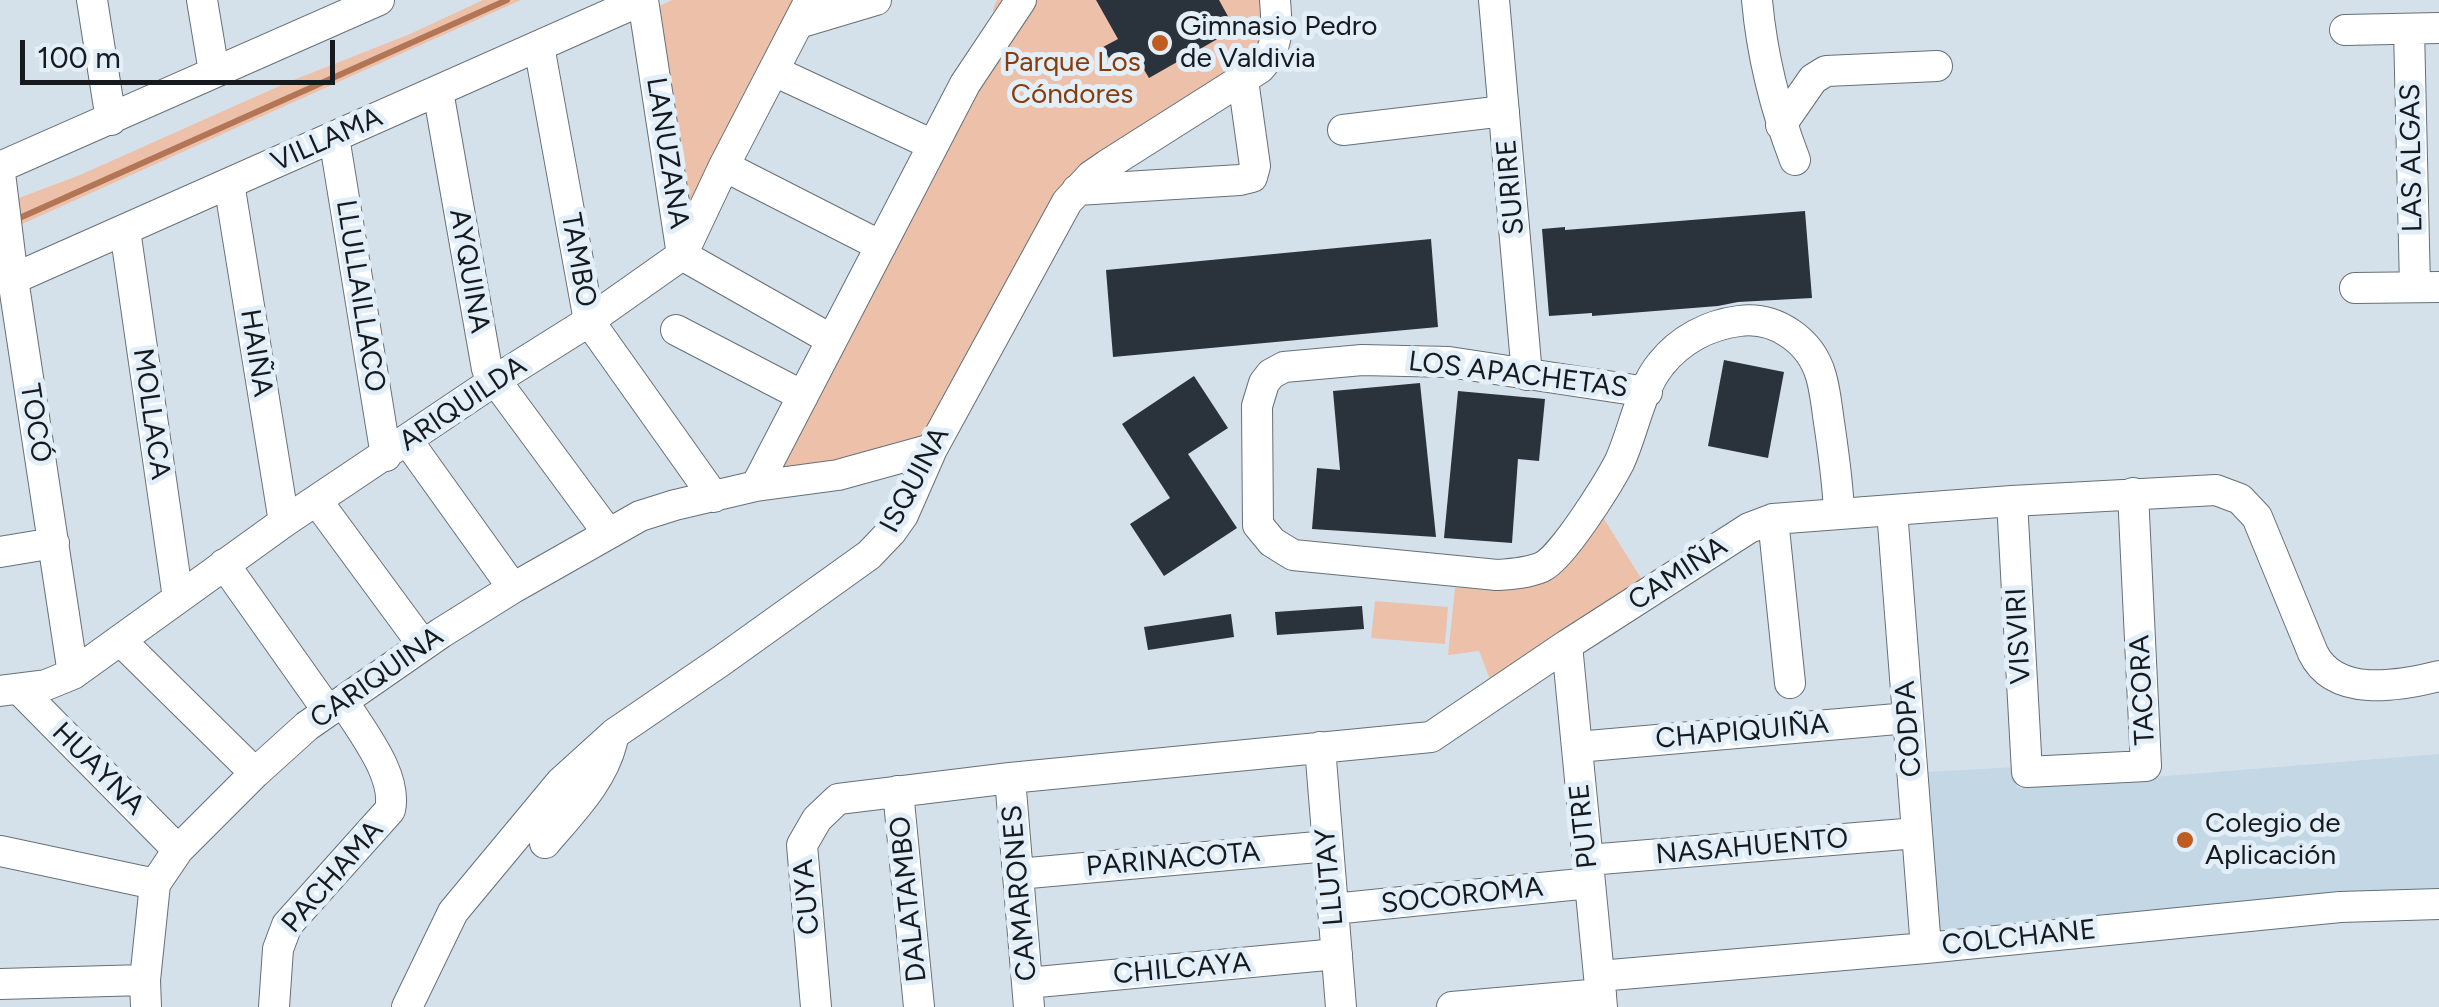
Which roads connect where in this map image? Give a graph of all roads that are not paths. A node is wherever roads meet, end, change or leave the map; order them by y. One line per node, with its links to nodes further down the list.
1 (92, 0): 21 (street)
2 (202, 0): 17 (street)
3 (379, 0): 11 (street)
4 (642, 0): 14 (street, VILLAMA); 33 (street, LANUZANA)
5 (876, 0): 10 (street)
6 (1021, 0): 25 (street)
7 (1275, 0): 18 (street, ISQUINA)
8 (1494, 0): 20 (street, SURIRE)
9 (1757, 0): 22 (street)
10 (804, 12): 16 (street, ARIQUILDA)
11 (319, 13): 17 (street)
12 (2424, 28): 13 (street); 35 (street, LAS ALGAS)
13 (2346, 30)
14 (540, 46): 19 (street, VILLAMA); 37 (street, TAMBO)
15 (1938, 66): 22 (street)
16 (774, 71): 25 (street); 27 (street, ARIQUILDA)
17 (214, 72): 21 (street)
18 (1243, 80): 30 (street, ISQUINA); 30 (street)
19 (438, 90): 24 (street, VILLAMA); 41 (street, AYQUINA)
20 (1504, 111): 23 (street); 40 (street, SURIRE)
21 (111, 120): 28 (street)
22 (1781, 125): 26 (street)
23 (1343, 130)
24 (334, 136): 29 (street, VILLAMA); 44 (street, LLULLAILLACO)
25 (933, 145): 32 (street)
26 (1795, 160)
27 (724, 166): 32 (street); 33 (street, ARIQUILDA)
28 (1, 181): 34 (street, TOCÓ)
29 (229, 184): 31 (street, VILLAMA); 54 (street, HAIÑA)
30 (1077, 190): 45 (street, ISQUINA)
31 (124, 230): 34 (street, VILLAMA); 60 (street, MOLLACA)
32 (881, 246): 39 (street)
33 (682, 255): 37 (street, ARIQUILDA); 39 (street, LANUZANA)
34 (11, 265): 56 (street, TOCÓ)
35 (2427, 287): 36 (street)
36 (2355, 288)
37 (588, 321): 41 (street, ARIQUILDA); 48 (street, TAMBO)
38 (676, 330): 43 (street)
39 (832, 340): 43 (street)
40 (1527, 375): 42 (street, LOS APACHETAS); 42 (street, LOS APACHETAS)
41 (494, 382): 44 (street, ARIQUILDA); 55 (street, AYQUINA)
42 (1647, 392): 52 (street, LOS APACHETAS)
43 (803, 396): 46 (street)
44 (397, 448): 50 (street, ARIQUILDA); 59 (street)
45 (932, 449): 46 (street, CARIQUINA); 70 (street, ISQUINA)
46 (756, 486): 48 (street, CARIQUINA)
47 (2133, 494): 49 (street, CAMIÑA); 65 (street, CAMIÑA); 73 (street, TACORA)
48 (714, 496): 55 (street, CARIQUINA)
49 (2012, 500): 51 (street, CAMIÑA); 73 (street, VISVIRI)
50 (318, 501): 54 (street, ARIQUILDA); 63 (street)
51 (1892, 510): 52 (street, CAMIÑA); 69 (street, CODPA)
52 (1839, 513): 53 (street, CAMIÑA)
53 (1773, 519): 62 (street, CAMIÑA); 66 (street)
54 (284, 522): 58 (street, ARIQUILDA)
55 (608, 533): 59 (street, CARIQUINA)
56 (54, 544): 57 (street); 64 (street, TOCÓ)
57 (0, 552)
58 (224, 564): 60 (street, ARIQUILDA); 68 (street, PACHAMA)
59 (513, 588): 63 (street, CARIQUINA)
60 (178, 598): 61 (street, ARIQUILDA)
61 (120, 640): 64 (street, ARIQUILDA); 74 (street)
62 (1567, 645): 71 (street, PUTRE); 72 (street, CAMIÑA)
63 (423, 646): 68 (street, CARIQUINA)
64 (73, 674): 67 (street, ARIQUILDA)
65 (2439, 676)
66 (1790, 683)
67 (9, 690): 81 (street, HUAYNA)
68 (335, 706): 74 (street, CARIQUINA); 94 (street, PACHAMA)
69 (1908, 718): 71 (street, CHAPIQUIÑA); 78 (street, CODPA)
70 (614, 734): 79 (street); 95 (street, ISQUINA)
71 (1577, 747): 83 (street, PUTRE)
72 (1320, 748): 75 (street, CAMIÑA); 80 (street, LLUTAY)
73 (2027, 772)
74 (254, 773): 81 (street, CARIQUINA)
75 (1010, 778): 76 (street, CAMIÑA); 84 (street, CAMARONES)
76 (898, 791): 77 (street, CAMIÑA); 97 (street, DALATAMBO)
77 (838, 799): 96 (street, CUYA)
78 (1917, 834): 83 (street, NASAHUENTO); 88 (street, CODPA)
79 (545, 843)
80 (1328, 846): 84 (street, PARINACOTA); 87 (street, LLUTAY)
81 (178, 850): 85 (street, CARIQUINA)
82 (0, 851): 85 (street)
83 (1589, 872): 87 (street, SOCOROMA); 91 (street, PUTRE)
84 (1018, 874): 93 (street, CAMARONES)
85 (154, 884): 92 (street, CARIQUINA)
86 (2439, 904): 88 (street, COLCHANE)
87 (1333, 909): 89 (street, LLUTAY)
88 (1926, 948): 91 (street, COLCHANE)
89 (1336, 954): 93 (street, CHILCAYA); 98 (street, LLUTAY)
90 (0, 984): 92 (street)
91 (1601, 992): 99 (street, COLCHANE)
92 (146, 993)
93 (1028, 995)
94 (274, 1007)
95 (407, 1007)
96 (816, 1007)
97 (920, 1007)
98 (1341, 1007)
99 (1452, 1007)

